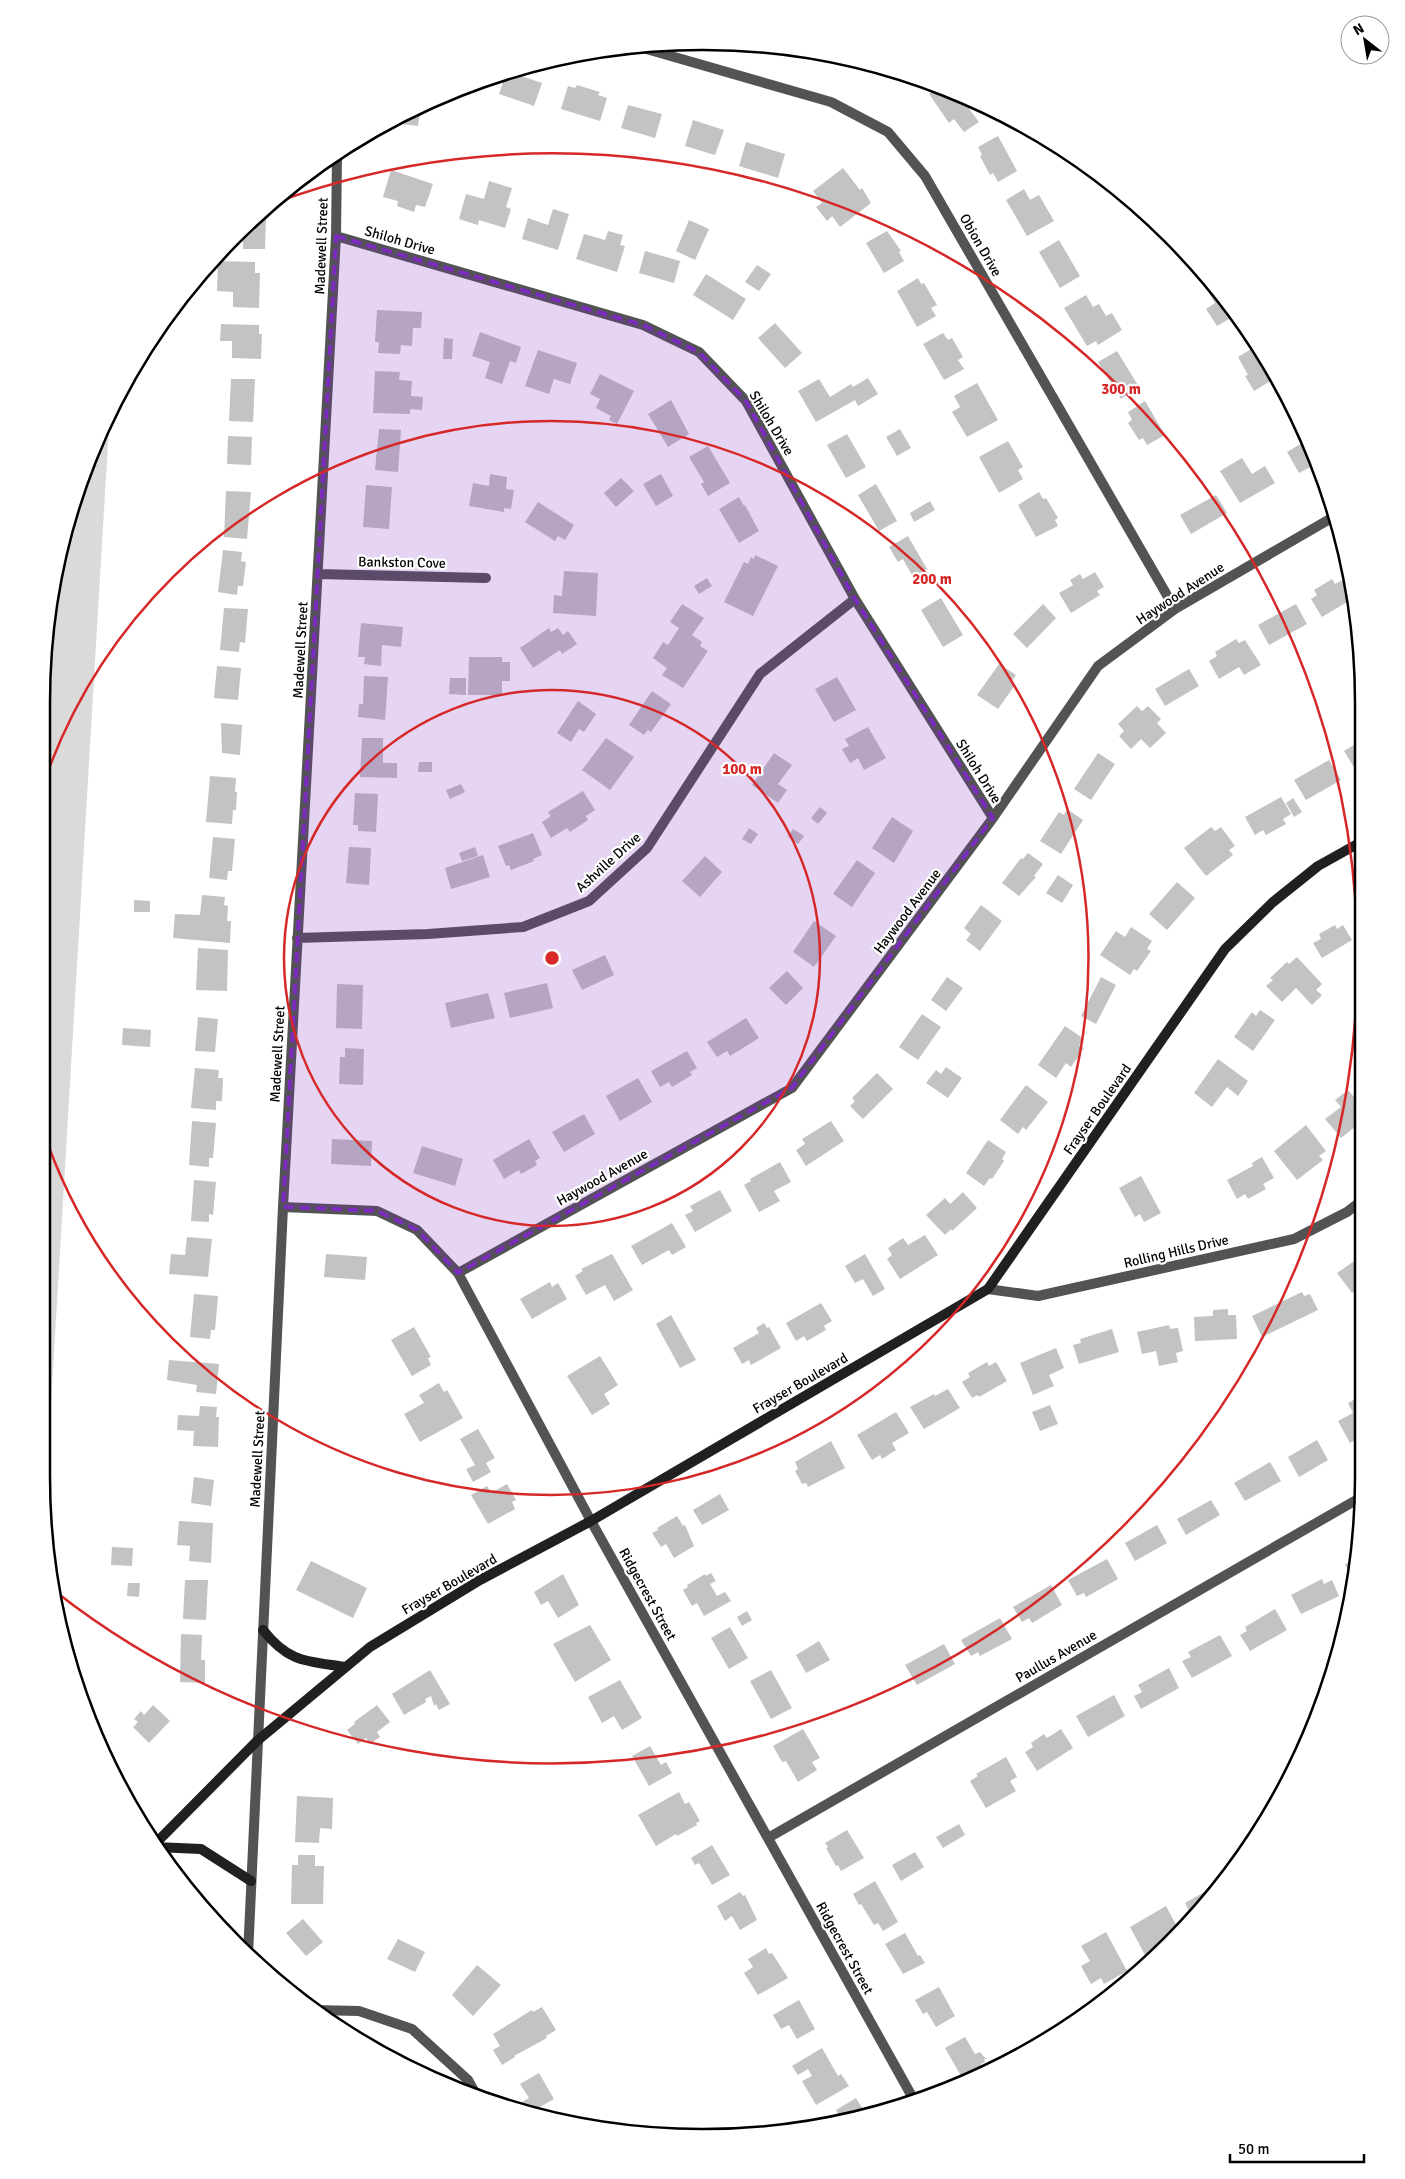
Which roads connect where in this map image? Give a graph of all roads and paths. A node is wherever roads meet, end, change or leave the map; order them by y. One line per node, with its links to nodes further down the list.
1 (655, 52): 8 (street, Obion Drive)
2 (337, 162): 3 (street, Madewell Street)
3 (336, 236): 5 (street, Madewell Street); 7 (street, Shiloh Drive)
4 (1329, 520): 8 (street, Haywood Avenue)
5 (318, 574): 6 (street, Bankston Cove); 11 (street, Madewell Street)
6 (486, 578)
7 (855, 599): 9 (street, Shiloh Drive); 11 (street, Ashville Drive)
8 (1175, 610): 9 (street, Haywood Avenue)
9 (993, 818): 14 (street, Haywood Avenue)
10 (1355, 846): 15 (main road, Frayser Boulevard)
11 (297, 938): 13 (street, Madewell Street)
12 (1355, 1206): 15 (street, Rolling Hills Drive)
13 (283, 1207): 14 (street, Ridgecrest Street); 18 (street, Madewell Street)
14 (458, 1273): 17 (street, Ridgecrest Street)
15 (988, 1289): 17 (main road, Frayser Boulevard)
16 (1354, 1500): 21 (street, Paullus Avenue)
17 (591, 1521): 19 (main road, Frayser Boulevard); 21 (street, Ridgecrest Street)
18 (262, 1630): 19 (main road); 20 (street, Madewell Street)
19 (346, 1667): 20 (main road, Frayser Boulevard)
20 (257, 1741): 22 (main road, Frayser Boulevard); 24 (street, Madewell Street)
21 (768, 1838): 28 (street, Ridgecrest Street)
22 (160, 1840)
23 (166, 1847): 24 (main road)
24 (251, 1881): 25 (street, Madewell Street)
25 (248, 1945)
26 (328, 2010): 27 (street)
27 (471, 2086)
28 (911, 2094)

